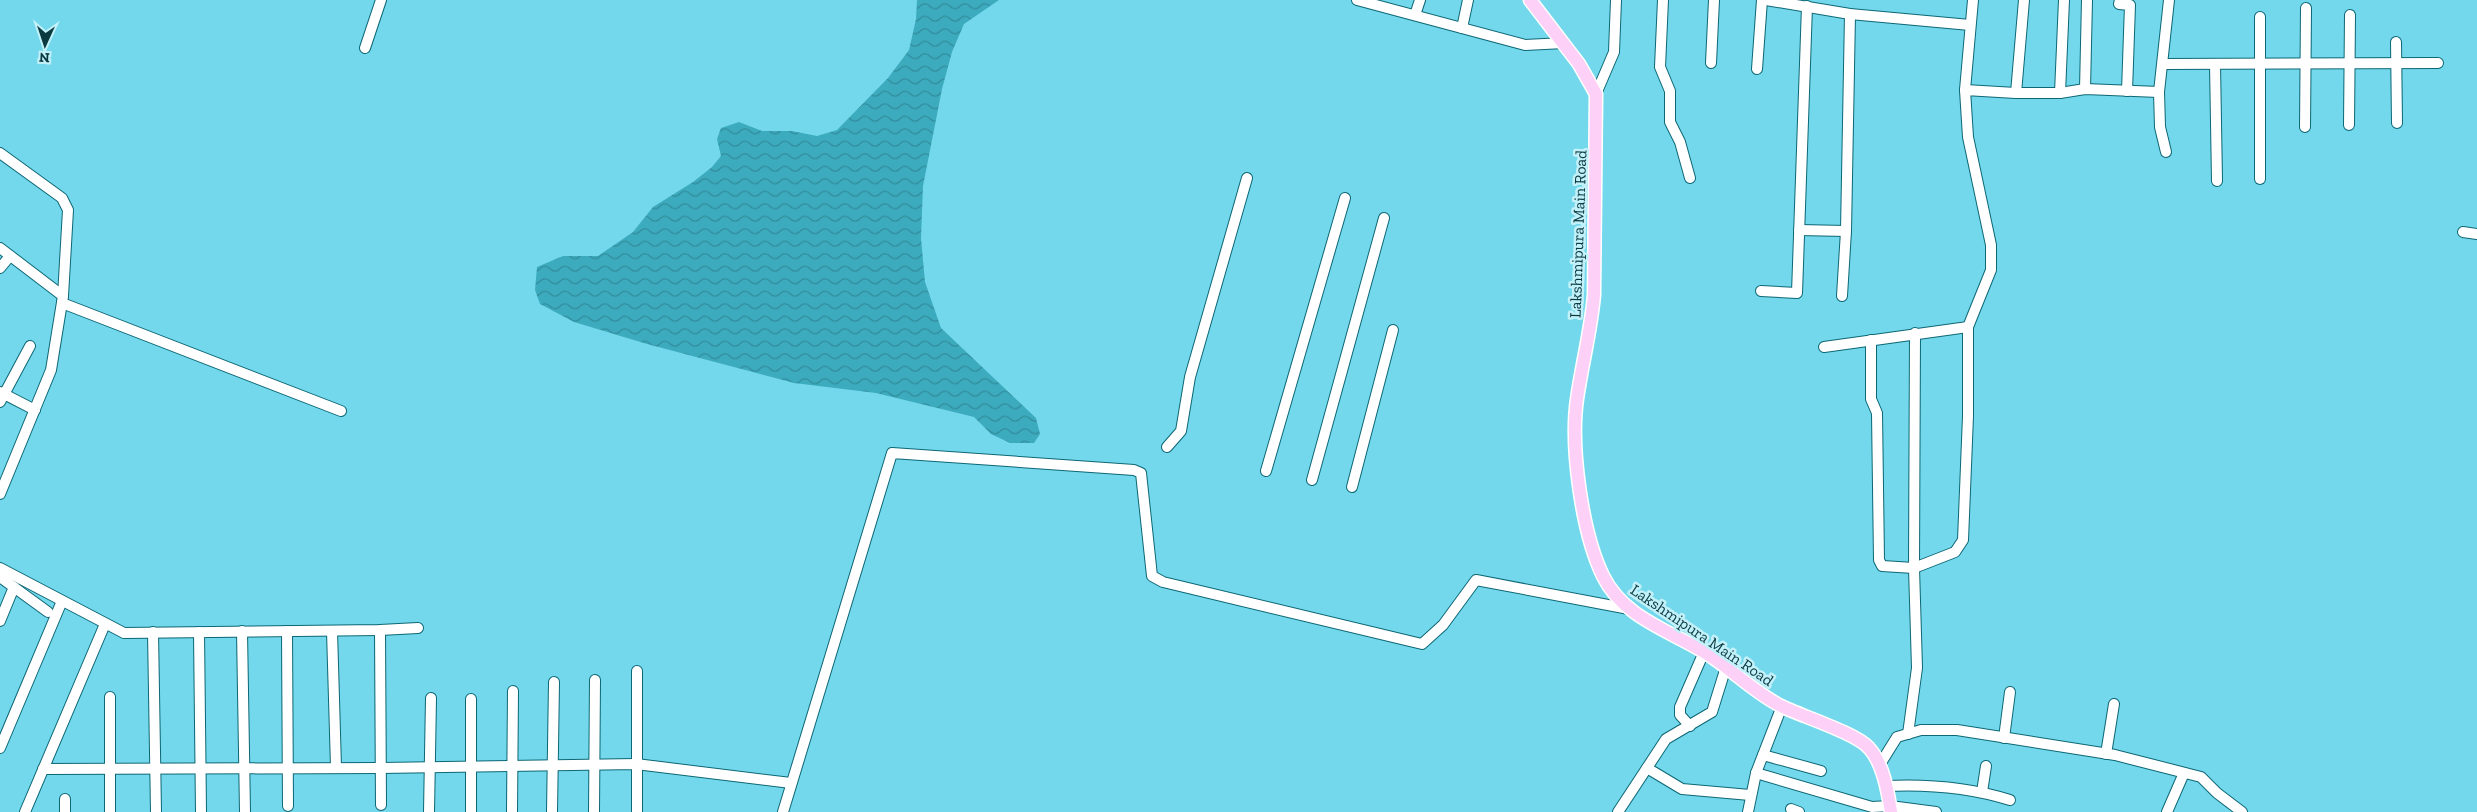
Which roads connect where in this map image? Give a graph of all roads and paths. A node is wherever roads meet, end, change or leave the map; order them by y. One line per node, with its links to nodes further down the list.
1 (381, 0): 27 (street)
2 (1357, 0): 16 (street)
3 (1420, 0): 21 (street)
4 (1468, 0): 24 (street)
5 (1530, 0): 26 (main road)
6 (1616, 0): 43 (street)
7 (1663, 0): 50 (street)
8 (1714, 0): 28 (street)
9 (1764, 0): 17 (street); 36 (street)
10 (1973, 0): 23 (street)
11 (2024, 0): 41 (street)
12 (2064, 0): 42 (street)
13 (2088, 0): 37 (street)
14 (2120, 0): 39 (street)
15 (2169, 0): 30 (street)
16 (1370, 2): 21 (street)
17 (1807, 6): 19 (street); 55 (street)
18 (2306, 8): 33 (street)
19 (1850, 14): 23 (street); 56 (street)
20 (2350, 15): 34 (street)
21 (1415, 16): 24 (street)
22 (2260, 17): 32 (street)
23 (1970, 25): 38 (street)
24 (1462, 28): 26 (street)
25 (2396, 42): 35 (street)
26 (1564, 43): 43 (main road)
27 (365, 48)
28 (1711, 63)
29 (2438, 63): 35 (street)
30 (2163, 64): 31 (street); 40 (street)
31 (2215, 64): 32 (street); 52 (street)
32 (2260, 64): 33 (street); 51 (street)
33 (2305, 64): 34 (street); 46 (street)
34 (2350, 64): 35 (street); 45 (street)
35 (2396, 64): 44 (street)
36 (1757, 69)
37 (2085, 89): 39 (street); 42 (street)
38 (1965, 90): 41 (street); 65 (street)
39 (2127, 91): 40 (street)
40 (2159, 92): 47 (street)
41 (2016, 93): 42 (street)
42 (2060, 93)
43 (1596, 94): 85 (main road, Lakshmipura Main Road)
44 (2397, 123)
45 (2349, 126)
46 (2305, 127)
47 (2166, 152)
48 (0, 153): 64 (street)
49 (1247, 178): 74 (street)
50 (1690, 178)
51 (2260, 178)
52 (2217, 181)
53 (1345, 198): 75 (street)
54 (1384, 218): 77 (street)
55 (1799, 230): 56 (street); 62 (street)
56 (1846, 231): 63 (street)
57 (2463, 232): 58 (street)
58 (2477, 234)
59 (0, 248): 60 (street)
60 (10, 256): 61 (street); 64 (street)
61 (0, 268)
62 (1761, 291)
63 (1842, 296)
64 (62, 299): 72 (street); 73 (street)
65 (1968, 327): 67 (street); 81 (street)
66 (1393, 330): 78 (street)
67 (1915, 333): 68 (street); 81 (street)
68 (1871, 340): 70 (street); 81 (street)
69 (30, 346): 71 (street)
70 (1824, 347)
71 (1, 396): 72 (street)
72 (35, 410): 76 (street)
73 (341, 411)
74 (1167, 447)
75 (1266, 471)
76 (3, 477): 79 (street)
77 (1312, 480)
78 (1352, 487)
79 (0, 494)
80 (0, 568): 84 (street)
81 (1914, 568): 109 (street)
82 (0, 577): 83 (street)
83 (14, 587): 86 (street); 87 (street)
84 (62, 601): 88 (street); 111 (street)
85 (1629, 609): 96 (main road, Lakshmipura Main Road); 134 (street)
86 (48, 612)
87 (0, 621)
88 (105, 624): 94 (street); 129 (street)
89 (418, 628): 91 (street)
90 (332, 630): 91 (street); 93 (street); 121 (street)
91 (380, 630): 127 (street)
92 (242, 631): 93 (street); 95 (street); 126 (street)
93 (287, 631): 120 (street)
94 (153, 632): 95 (street); 125 (street)
95 (199, 632): 130 (street)
96 (1704, 652): 97 (main road, Lakshmipura Main Road); 108 (street)
97 (1726, 667): 107 (main road, Lakshmipura Main Road); 108 (street)
98 (637, 672): 115 (street)
99 (596, 680): 114 (street)
100 (554, 682): 116 (street)
101 (513, 690): 117 (street)
102 (2010, 692): 110 (street)
103 (110, 697): 124 (street)
104 (431, 698): 122 (street)
105 (471, 699): 123 (street)
106 (2114, 704): 112 (street)
107 (1782, 706): 113 (street); 118 (main road, Lakshmipura Main Road)
108 (1690, 726): 128 (street)
109 (1908, 734): 110 (street); 118 (street)
110 (2004, 738): 112 (street)
111 (0, 748)
112 (2106, 754): 133 (street)
113 (1763, 755): 131 (street); 132 (street)
114 (594, 764): 115 (street); 116 (street); 153 (street)
115 (636, 764): 134 (street); 154 (street)
116 (552, 765): 117 (street); 152 (street)
117 (512, 766): 123 (street); 151 (street)
118 (1879, 766): 135 (main road, Lakshmipura Main Road)
119 (1986, 766): 136 (street)
120 (289, 767): 121 (street); 126 (street); 141 (street)
121 (336, 767): 127 (street)
122 (430, 767): 123 (street); 127 (street); 149 (street)
123 (471, 767): 150 (street)
124 (110, 768): 125 (street); 129 (street); 145 (street)
125 (156, 768): 130 (street); 146 (street)
126 (245, 768): 130 (street); 148 (street)
127 (381, 768): 140 (street)
128 (1647, 768): 137 (street); 156 (street)
129 (43, 769): 143 (street)
130 (200, 769): 147 (street)
131 (1821, 771)
132 (1756, 773): 137 (street); 142 (street)
133 (2184, 773): 159 (street); 160 (street)
134 (791, 784): 155 (street)
135 (1886, 786): 136 (street); 142 (main road, Lakshmipura Main Road)
136 (1982, 792): 139 (street)
137 (1750, 796): 157 (street)
138 (65, 799): 144 (street)
139 (2010, 800)
140 (381, 805)
141 (288, 806)
142 (1890, 809): 158 (street)
143 (25, 812)
144 (65, 812)
145 (110, 812)
146 (156, 812)
147 (201, 812)
148 (245, 812)
149 (429, 812)
150 (471, 812)
151 (512, 812)
152 (552, 812)
153 (594, 812)
154 (636, 812)
155 (783, 812)
156 (1618, 812)
157 (1748, 812)
158 (1936, 812)
159 (2167, 812)
160 (2242, 812)

